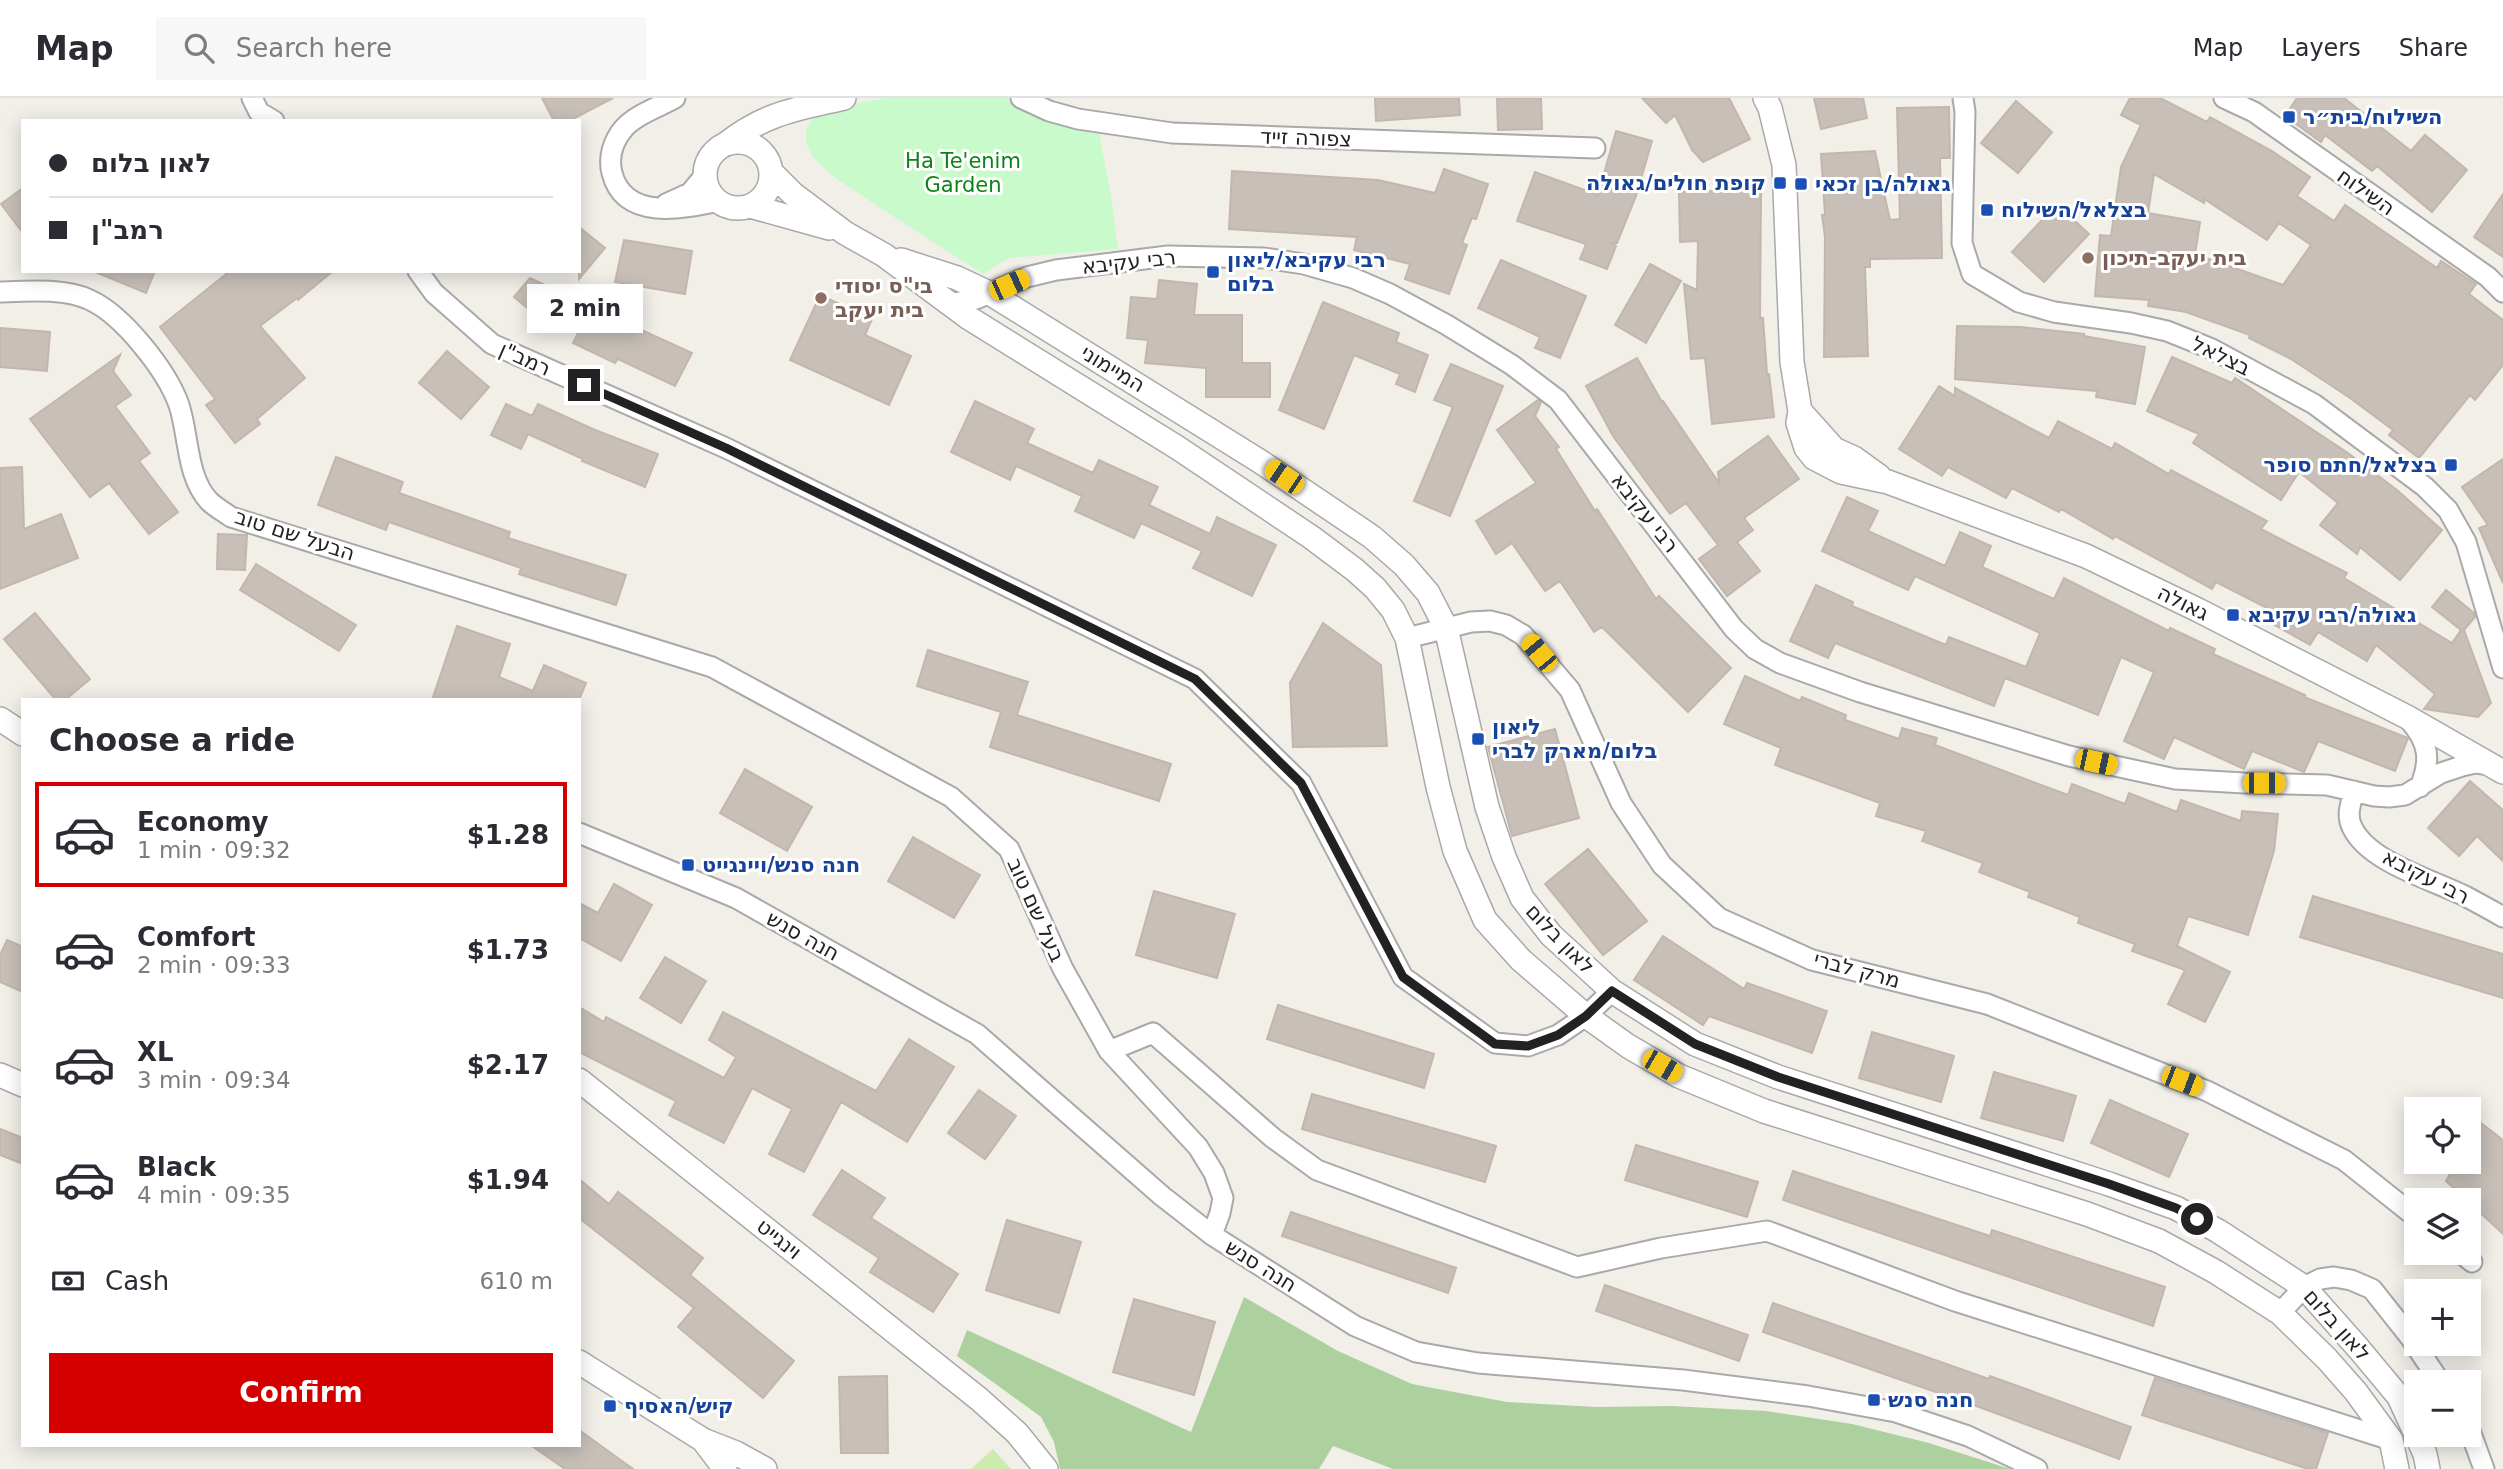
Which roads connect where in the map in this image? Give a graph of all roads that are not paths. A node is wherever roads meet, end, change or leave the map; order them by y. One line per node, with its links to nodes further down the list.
1 (252, 98): 9 (street)
2 (675, 98): 16 (street)
3 (844, 98): 8 (street)
4 (1021, 98): 11 (street, צפורה זייד)
5 (1765, 98): 30 (street, גאולה)
6 (1963, 98): 29 (street, בצלאל)
7 (2224, 98): 21 (street, השילוח)
8 (792, 110): 10 (street); 12 (street)
9 (271, 119)
10 (726, 144): 12 (street); 13 (street)
11 (1595, 148)
12 (770, 167): 15 (street); 17 (street, המיימוני)
13 (705, 175): 14 (street); 16 (street)
14 (719, 201): 15 (street); 16 (street)
15 (750, 206): 17 (street, המיימוני)
16 (645, 207)
17 (845, 233): 18 (street, המיימוני)
18 (884, 255): 22 (street, המיימוני); 23 (street, המיימוני)
19 (419, 273): 39 (street, רמב"ן)
20 (0, 292): 28 (street, הבעל שם טוב)
21 (2503, 292)
22 (991, 293): 23 (street, רבי עקיבא); 24 (street, המיימוני); 35 (street, רבי עקיבא)
23 (948, 304): 25 (street, המיימוני)
24 (1329, 507): 26 (street, לאון בלום)
25 (1311, 537): 27 (street, לאון בלום)
26 (1446, 628): 27 (street, מרק לברי); 38 (street, לאון בלום); 44 (street, מרק לברי)
27 (1407, 638): 39 (street, לאון בלום)
28 (661, 650): 40 (street, בעל שם טוב)
29 (2503, 668)
30 (2407, 718): 33 (street, גאולה); 34 (street)
31 (0, 719): 32 (street)
32 (21, 733)
33 (2497, 768): 34 (street, רבי עקיבא)
34 (2420, 787): 35 (street, רבי עקיבא)
35 (2354, 790): 37 (street, רבי עקיבא)
36 (581, 834): 45 (street, חנה סנש)
37 (2503, 917)
38 (1612, 991): 39 (street, רמב"ן); 46 (street, לאון בלום)
39 (1586, 1016): 47 (street, לאון בלום)
40 (1109, 1051): 45 (street, בעל שם טוב); 52 (street)
41 (0, 1075): 43 (street)
42 (581, 1082): 50 (street, וינגייט)
43 (21, 1084)
44 (2404, 1208)
45 (1212, 1235): 58 (street, חנה סנש)
46 (2304, 1286): 47 (street); 49 (street); 60 (street, לאון בלום)
47 (2280, 1313): 52 (street, לאון בלום)
48 (581, 1363): 51 (street)
49 (2432, 1370)
50 (979, 1399): 56 (street, וינגייט); 57 (street, וינגייט)
51 (703, 1440): 54 (street); 55 (street)
52 (2391, 1440): 59 (street, לאון בלום)
53 (2476, 1447): 61 (street)
54 (725, 1469)
55 (765, 1469)
56 (1027, 1469)
57 (1046, 1469)
58 (2037, 1469)
59 (2398, 1469)
60 (2428, 1469)
61 (2484, 1469)

